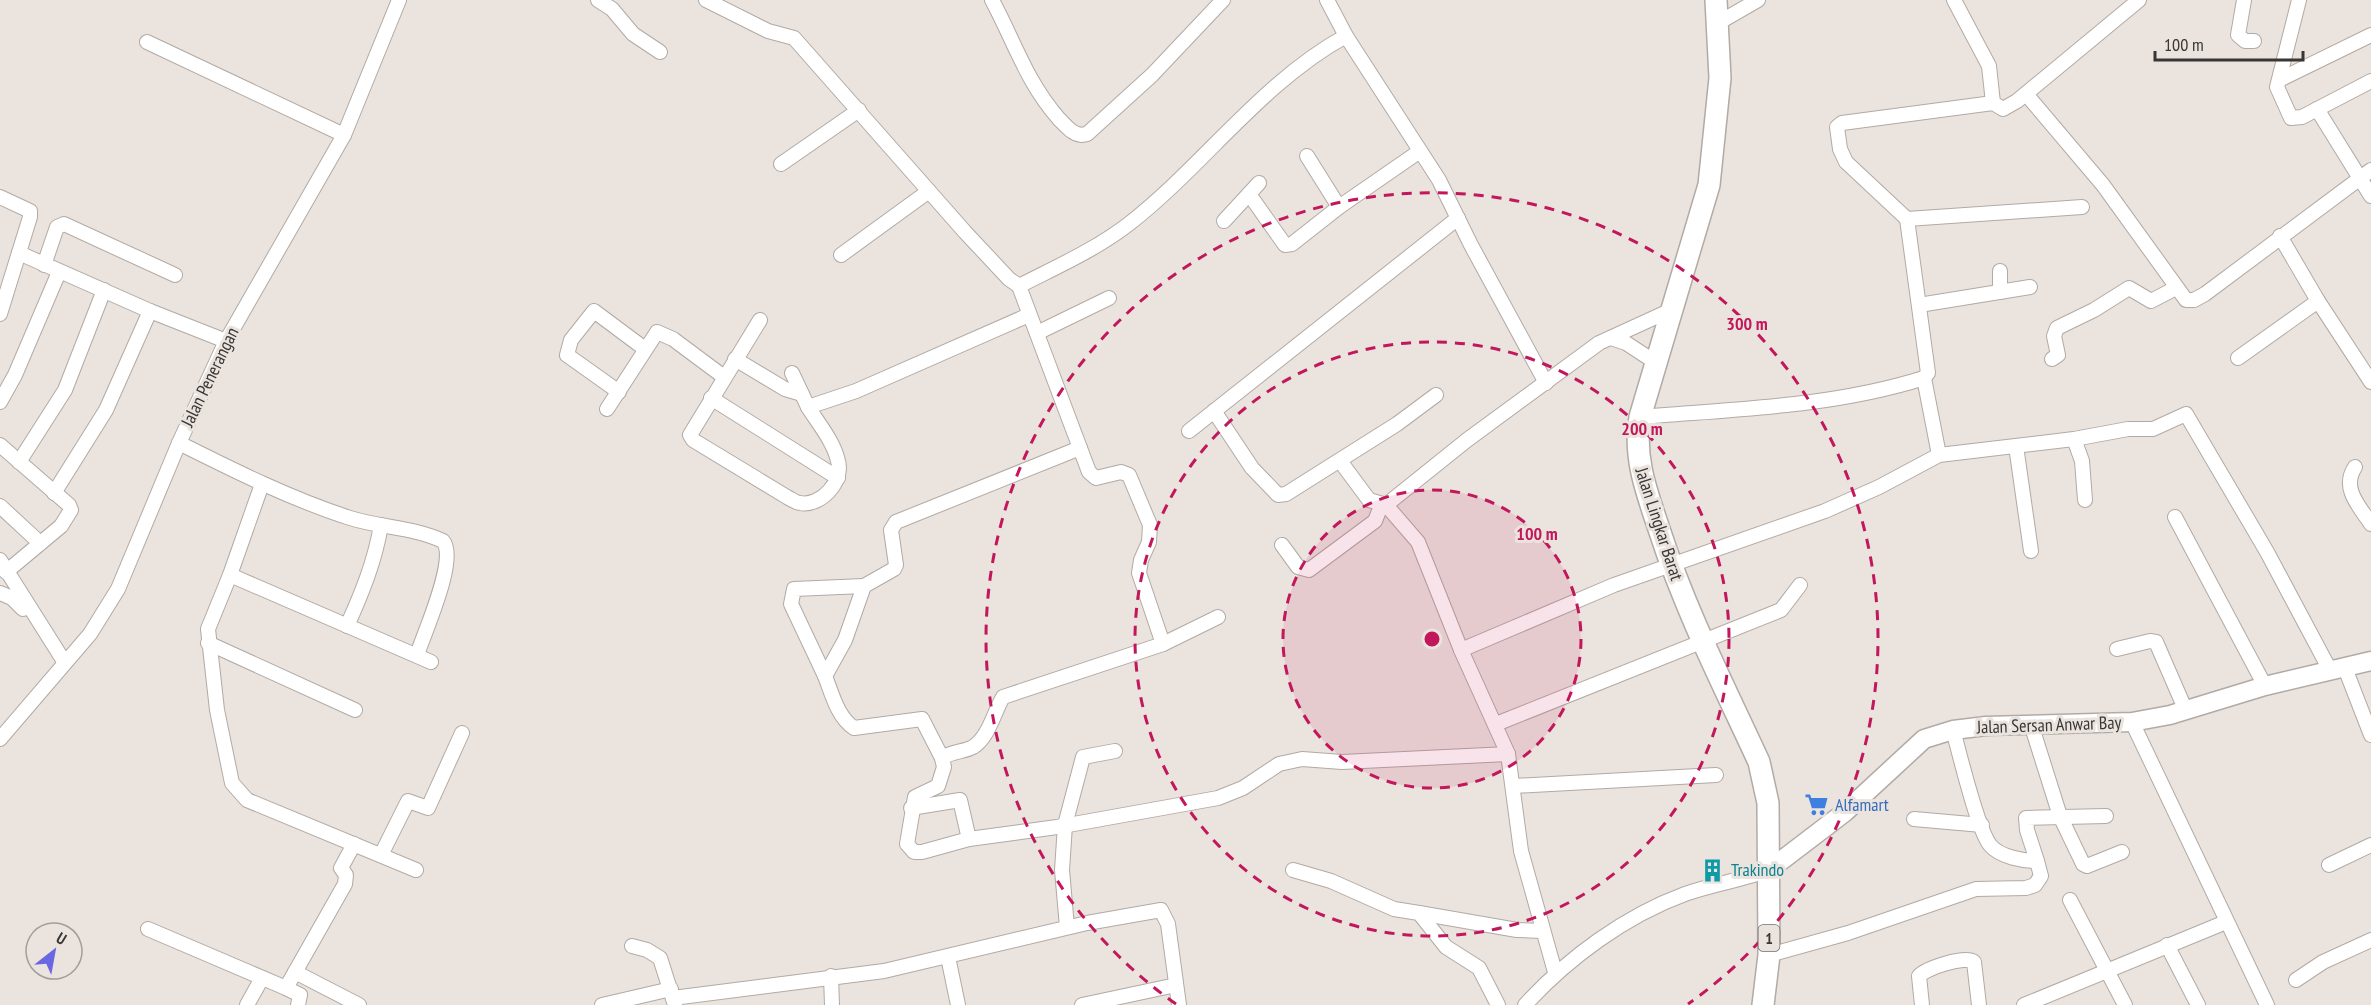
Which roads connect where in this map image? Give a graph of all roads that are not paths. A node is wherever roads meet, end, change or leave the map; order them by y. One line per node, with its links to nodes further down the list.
1 (399, 0): 25 (street, Jalan Penerangan)
2 (598, 0): 18 (street)
3 (706, 0): 24 (street)
4 (992, 0): 5 (street)
5 (1223, 0)
6 (1327, 0): 15 (street)
7 (1716, 0): 13 (highway, Jalan Lingkar Barat / 1)
8 (1758, 0): 13 (street)
9 (1954, 0): 22 (street)
10 (2139, 0): 21 (street)
11 (2244, 0): 16 (street)
12 (2299, 0): 19 (street)
13 (1718, 23): 56 (highway, Jalan Lingkar Barat / 1)
14 (2371, 35): 19 (street)
15 (1346, 36): 26 (street); 47 (street)
16 (2254, 41)
17 (147, 42): 25 (street)
18 (660, 51)
19 (2281, 79): 23 (street)
20 (2371, 81): 23 (street)
21 (2026, 94): 22 (street); 49 (street)
22 (1993, 103): 38 (street)
23 (2317, 109): 29 (street)
24 (859, 110): 28 (street); 31 (street)
25 (344, 135): 62 (street, Jalan Penerangan)
26 (1420, 151): 35 (street); 37 (street)
27 (1307, 156): 35 (street)
28 (781, 164)
29 (2366, 174): 33 (street); 40 (street)
30 (1259, 183): 32 (street)
31 (929, 191): 42 (street); 47 (street)
32 (1249, 194): 35 (street); 39 (street)
33 (2371, 196)
34 (0, 197): 41 (street)
35 (1339, 207)
36 (2082, 207): 38 (street)
37 (1458, 218): 72 (street); 80 (street)
38 (1907, 219): 54 (street)
39 (1224, 221)
40 (2280, 236): 49 (street); 53 (street)
41 (19, 253): 43 (street); 57 (street)
42 (841, 255)
43 (44, 265): 45 (street); 46 (street)
44 (2000, 271): 51 (street)
45 (59, 272): 50 (street); 77 (street)
46 (175, 275)
47 (1019, 286): 58 (street)
48 (2030, 287): 51 (street)
49 (2176, 288): 66 (street)
50 (104, 290): 55 (street); 90 (street)
51 (2000, 292): 54 (street)
52 (1109, 298): 60 (street)
53 (2318, 301): 64 (street); 71 (street)
54 (1919, 305): 70 (street)
55 (150, 311): 62 (street); 94 (street)
56 (1670, 311): 61 (street); 67 (highway, Jalan Lingkar Barat / 1)
57 (0, 314)
58 (1029, 315): 60 (street); 78 (street)
59 (760, 320): 65 (street)
60 (1037, 333): 87 (street)
61 (1611, 338): 67 (street); 72 (street)
62 (226, 341): 84 (street, Jalan Penerangan)
63 (645, 349): 69 (street); 73 (street); 73 (street)
64 (2238, 358)
65 (735, 359): 69 (street); 74 (street)
66 (2052, 359)
67 (1655, 362): 81 (highway, Jalan Lingkar Barat / 1)
68 (792, 373): 74 (street)
69 (724, 377): 76 (street)
70 (1924, 378): 81 (street); 88 (street)
71 (2371, 382)
72 (1546, 383): 97 (street)
73 (619, 392): 79 (street)
74 (802, 394): 78 (street)
75 (1436, 395): 89 (street)
76 (711, 398): 92 (street); 92 (street)
77 (0, 402)
78 (808, 407): 92 (street)
79 (607, 410)
80 (1214, 411): 82 (street); 89 (street)
81 (1640, 417): 105 (highway, Jalan Lingkar Barat / 1)
82 (1189, 431)
83 (2074, 439): 86 (street); 95 (street); 121 (street)
84 (179, 443): 93 (street); 120 (street, Jalan Penerangan)
85 (0, 445): 90 (street)
86 (2016, 446): 88 (street); 103 (street)
87 (1080, 448): 108 (street); 114 (street)
88 (1939, 455): 105 (street)
89 (1340, 461): 97 (street)
90 (19, 462): 94 (street)
91 (2355, 467): 99 (street)
92 (838, 478)
93 (261, 484): 100 (street); 106 (street)
94 (54, 494): 101 (street)
95 (2085, 500)
96 (0, 506): 101 (street)
97 (1384, 506): 102 (street); 116 (street)
98 (2175, 517): 123 (street)
99 (2371, 524)
100 (381, 525): 111 (street); 117 (street)
101 (40, 543): 104 (street)
102 (1282, 545)
103 (2031, 551)
104 (5, 565): 120 (street)
105 (1671, 566): 113 (highway, Jalan Lingkar Barat / 1); 116 (street)
106 (230, 575): 111 (street); 112 (street)
107 (1800, 585): 113 (street)
108 (864, 586): 122 (street); 122 (street)
109 (0, 593): 120 (street)
110 (1218, 617): 114 (street)
111 (347, 626): 117 (street)
112 (208, 643): 124 (street); 145 (street)
113 (1703, 643): 127 (street); 153 (highway, Jalan Lingkar Barat / 1)
114 (1163, 644): 135 (street)
115 (2118, 649): 125 (street)
116 (1461, 650): 127 (street)
117 (417, 655): 119 (street)
118 (2371, 661): 121 (main road, Jalan Sersan Anwar Bay)
119 (431, 662)
120 (64, 664): 132 (street, Jalan Penerangan)
121 (2338, 670): 123 (main road, Jalan Sersan Anwar Bay); 131 (street)
122 (825, 676): 135 (street)
123 (2265, 686): 125 (main road, Jalan Sersan Anwar Bay)
124 (355, 710)
125 (2186, 711): 126 (main road, Jalan Sersan Anwar Bay)
126 (2132, 722): 128 (main road, Jalan Sersan Anwar Bay); 156 (street)
127 (1496, 724): 134 (street)
128 (2031, 724): 129 (main road, Jalan Sersan Anwar Bay); 139 (street)
129 (1953, 730): 143 (street); 153 (main road, Jalan Sersan Anwar Bay)
130 (462, 733): 148 (street)
131 (2371, 735)
132 (0, 739)
133 (1115, 751): 142 (street)
134 (1508, 754): 137 (street); 142 (street)
135 (942, 758): 138 (street)
136 (1716, 775): 137 (street)
137 (1514, 786): 159 (street)
138 (911, 808): 144 (street); 144 (street)
139 (2060, 816): 140 (street); 147 (street); 149 (street)
140 (2106, 816)
141 (1914, 819): 143 (street)
142 (1065, 825): 144 (street); 157 (street)
143 (1982, 825): 149 (street)
144 (969, 839)
145 (354, 844): 148 (street); 166 (street)
146 (2371, 845): 150 (street)
147 (2122, 852)
148 (381, 855): 151 (street)
149 (2037, 861): 163 (street)
150 (2329, 865)
151 (417, 870)
152 (1293, 870): 155 (street)
153 (1769, 870): 163 (highway, Jalan Lingkar Barat / 1); 167 (street)
154 (2070, 900): 165 (street)
155 (1419, 913): 159 (street); 183 (street)
156 (2226, 922): 161 (street); 191 (street)
157 (1067, 927): 164 (street); 171 (street)
158 (148, 929): 169 (street)
159 (1542, 931): 167 (street)
160 (2371, 940): 170 (street)
161 (2167, 945): 165 (street); 190 (street)
162 (632, 946): 173 (street)
163 (1769, 955): 185 (highway, Jalan Lingkar Barat / 1)
164 (948, 957): 168 (street); 180 (street)
165 (2108, 971): 174 (street); 189 (street)
166 (295, 972): 172 (street); 177 (street)
167 (1555, 972): 184 (street)
168 (831, 976): 173 (street); 179 (street)
169 (262, 978): 172 (street); 175 (street)
170 (2296, 980)
171 (1176, 985): 181 (street); 182 (street)
172 (286, 988): 176 (street)
173 (673, 997): 178 (street)
174 (2048, 1001): 188 (street)
175 (247, 1005)
176 (298, 1005)
177 (359, 1005)
178 (602, 1005)
179 (832, 1005)
180 (958, 1005)
181 (1082, 1005)
182 (1179, 1005)
183 (1498, 1005)
184 (1525, 1005)
185 (1763, 1005)
186 (1922, 1005): 187 (street)
187 (1979, 1005)
188 (2025, 1005)
189 (2125, 1005)
190 (2198, 1005)
191 (2268, 1005)

